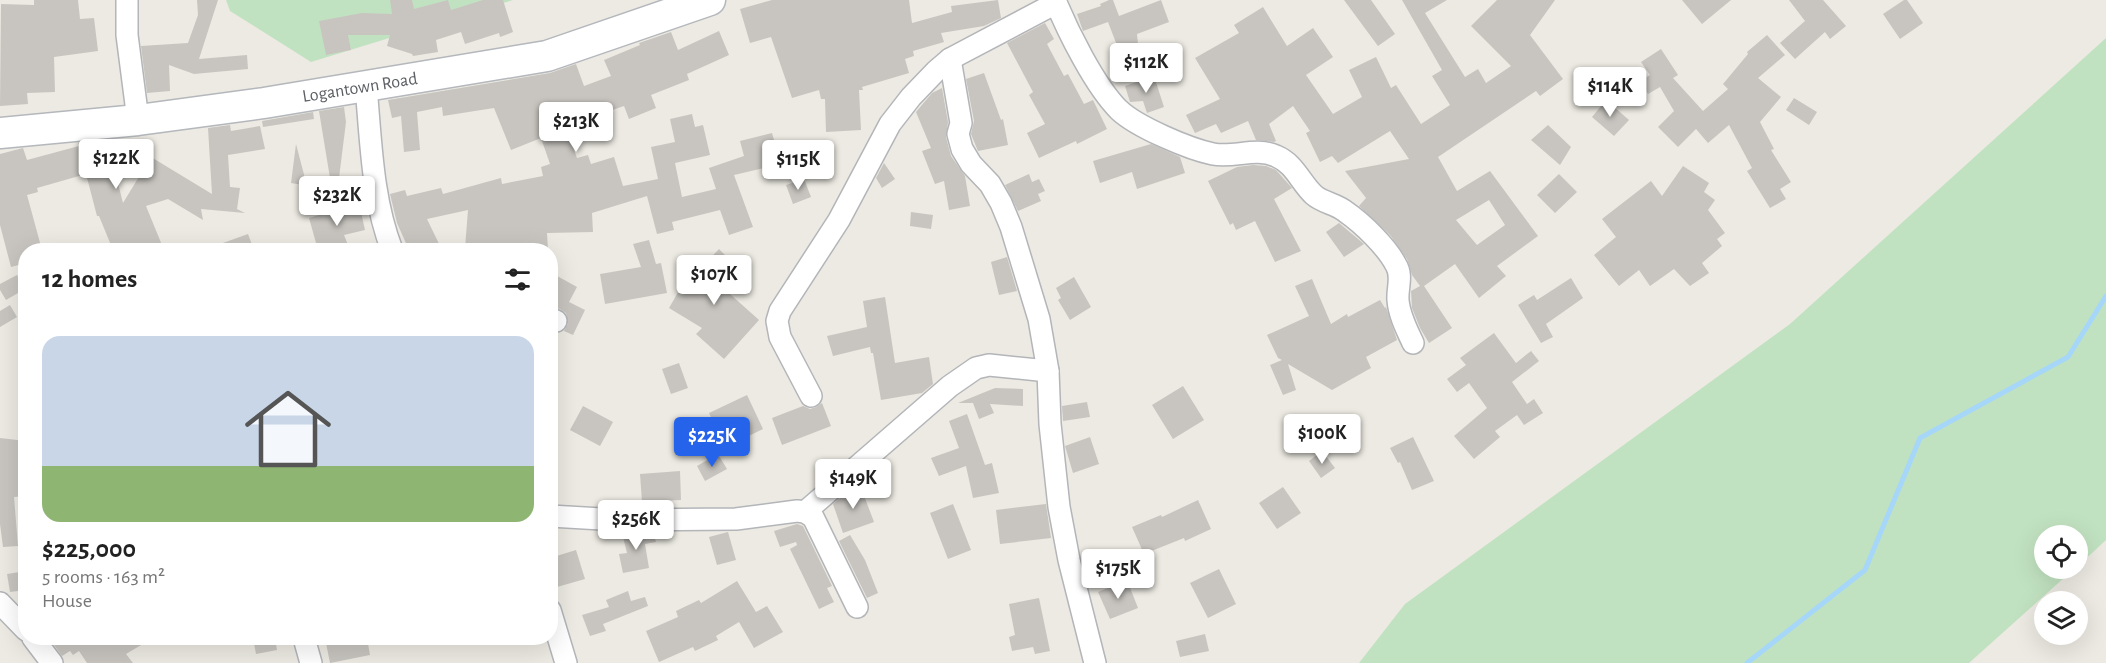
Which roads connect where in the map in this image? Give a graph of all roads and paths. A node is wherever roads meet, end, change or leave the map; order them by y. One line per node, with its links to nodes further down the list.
1 (127, 0): 7 (street)
2 (710, 0): 4 (street, Logantown Road)
3 (1055, 1): 5 (street); 10 (street)
4 (668, 7): 6 (street, Logantown Road)
5 (950, 59): 11 (street); 12 (street)
6 (366, 87): 7 (street, Logantown Road); 9 (street)
7 (138, 120): 8 (street, Logantown Road)
8 (0, 133)
9 (390, 243)
10 (1413, 343)
11 (1048, 371): 13 (street); 24 (street)
12 (811, 396)
13 (805, 512): 14 (street); 16 (street)
14 (558, 516)
15 (0, 603): 17 (street)
16 (857, 607)
17 (18, 622)
18 (558, 636): 23 (street)
19 (38, 645): 21 (street)
20 (306, 645): 22 (street)
21 (52, 663)
22 (311, 663)
23 (566, 663)
24 (1095, 663)

